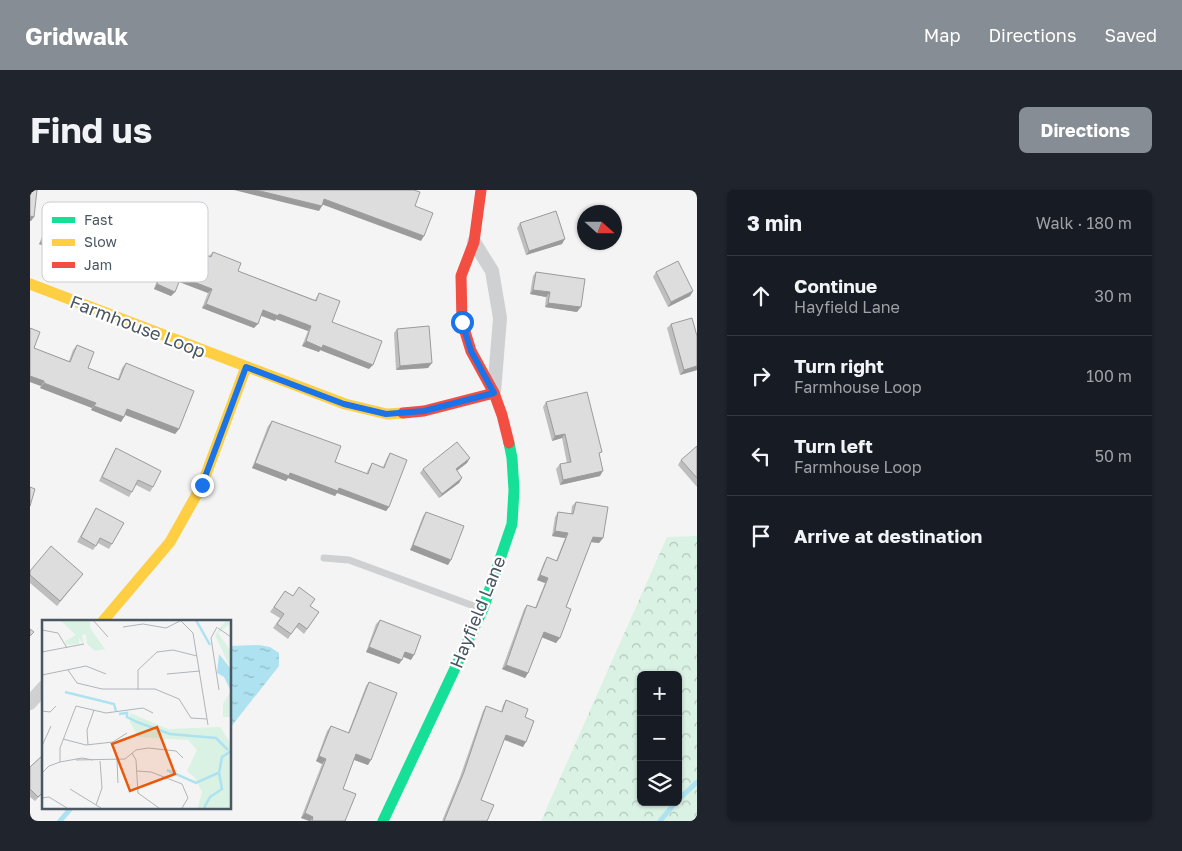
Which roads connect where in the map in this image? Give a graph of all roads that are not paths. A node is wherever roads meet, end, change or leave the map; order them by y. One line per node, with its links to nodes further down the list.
1 (481, 190): 2 (street, Hayfield Lane)
2 (474, 242): 5 (street, Hayfield Lane); 5 (street, Hayfield Lane)
3 (30, 284): 4 (street, Farmhouse Loop)
4 (246, 367): 5 (street, Farmhouse Loop); 8 (street)
5 (494, 393): 7 (street, Hayfield Lane)
6 (324, 558): 7 (lane)
7 (483, 609): 11 (street, Hayfield Lane)
8 (104, 620)
9 (42, 689): 10 (street)
10 (30, 703)
11 (383, 821)

